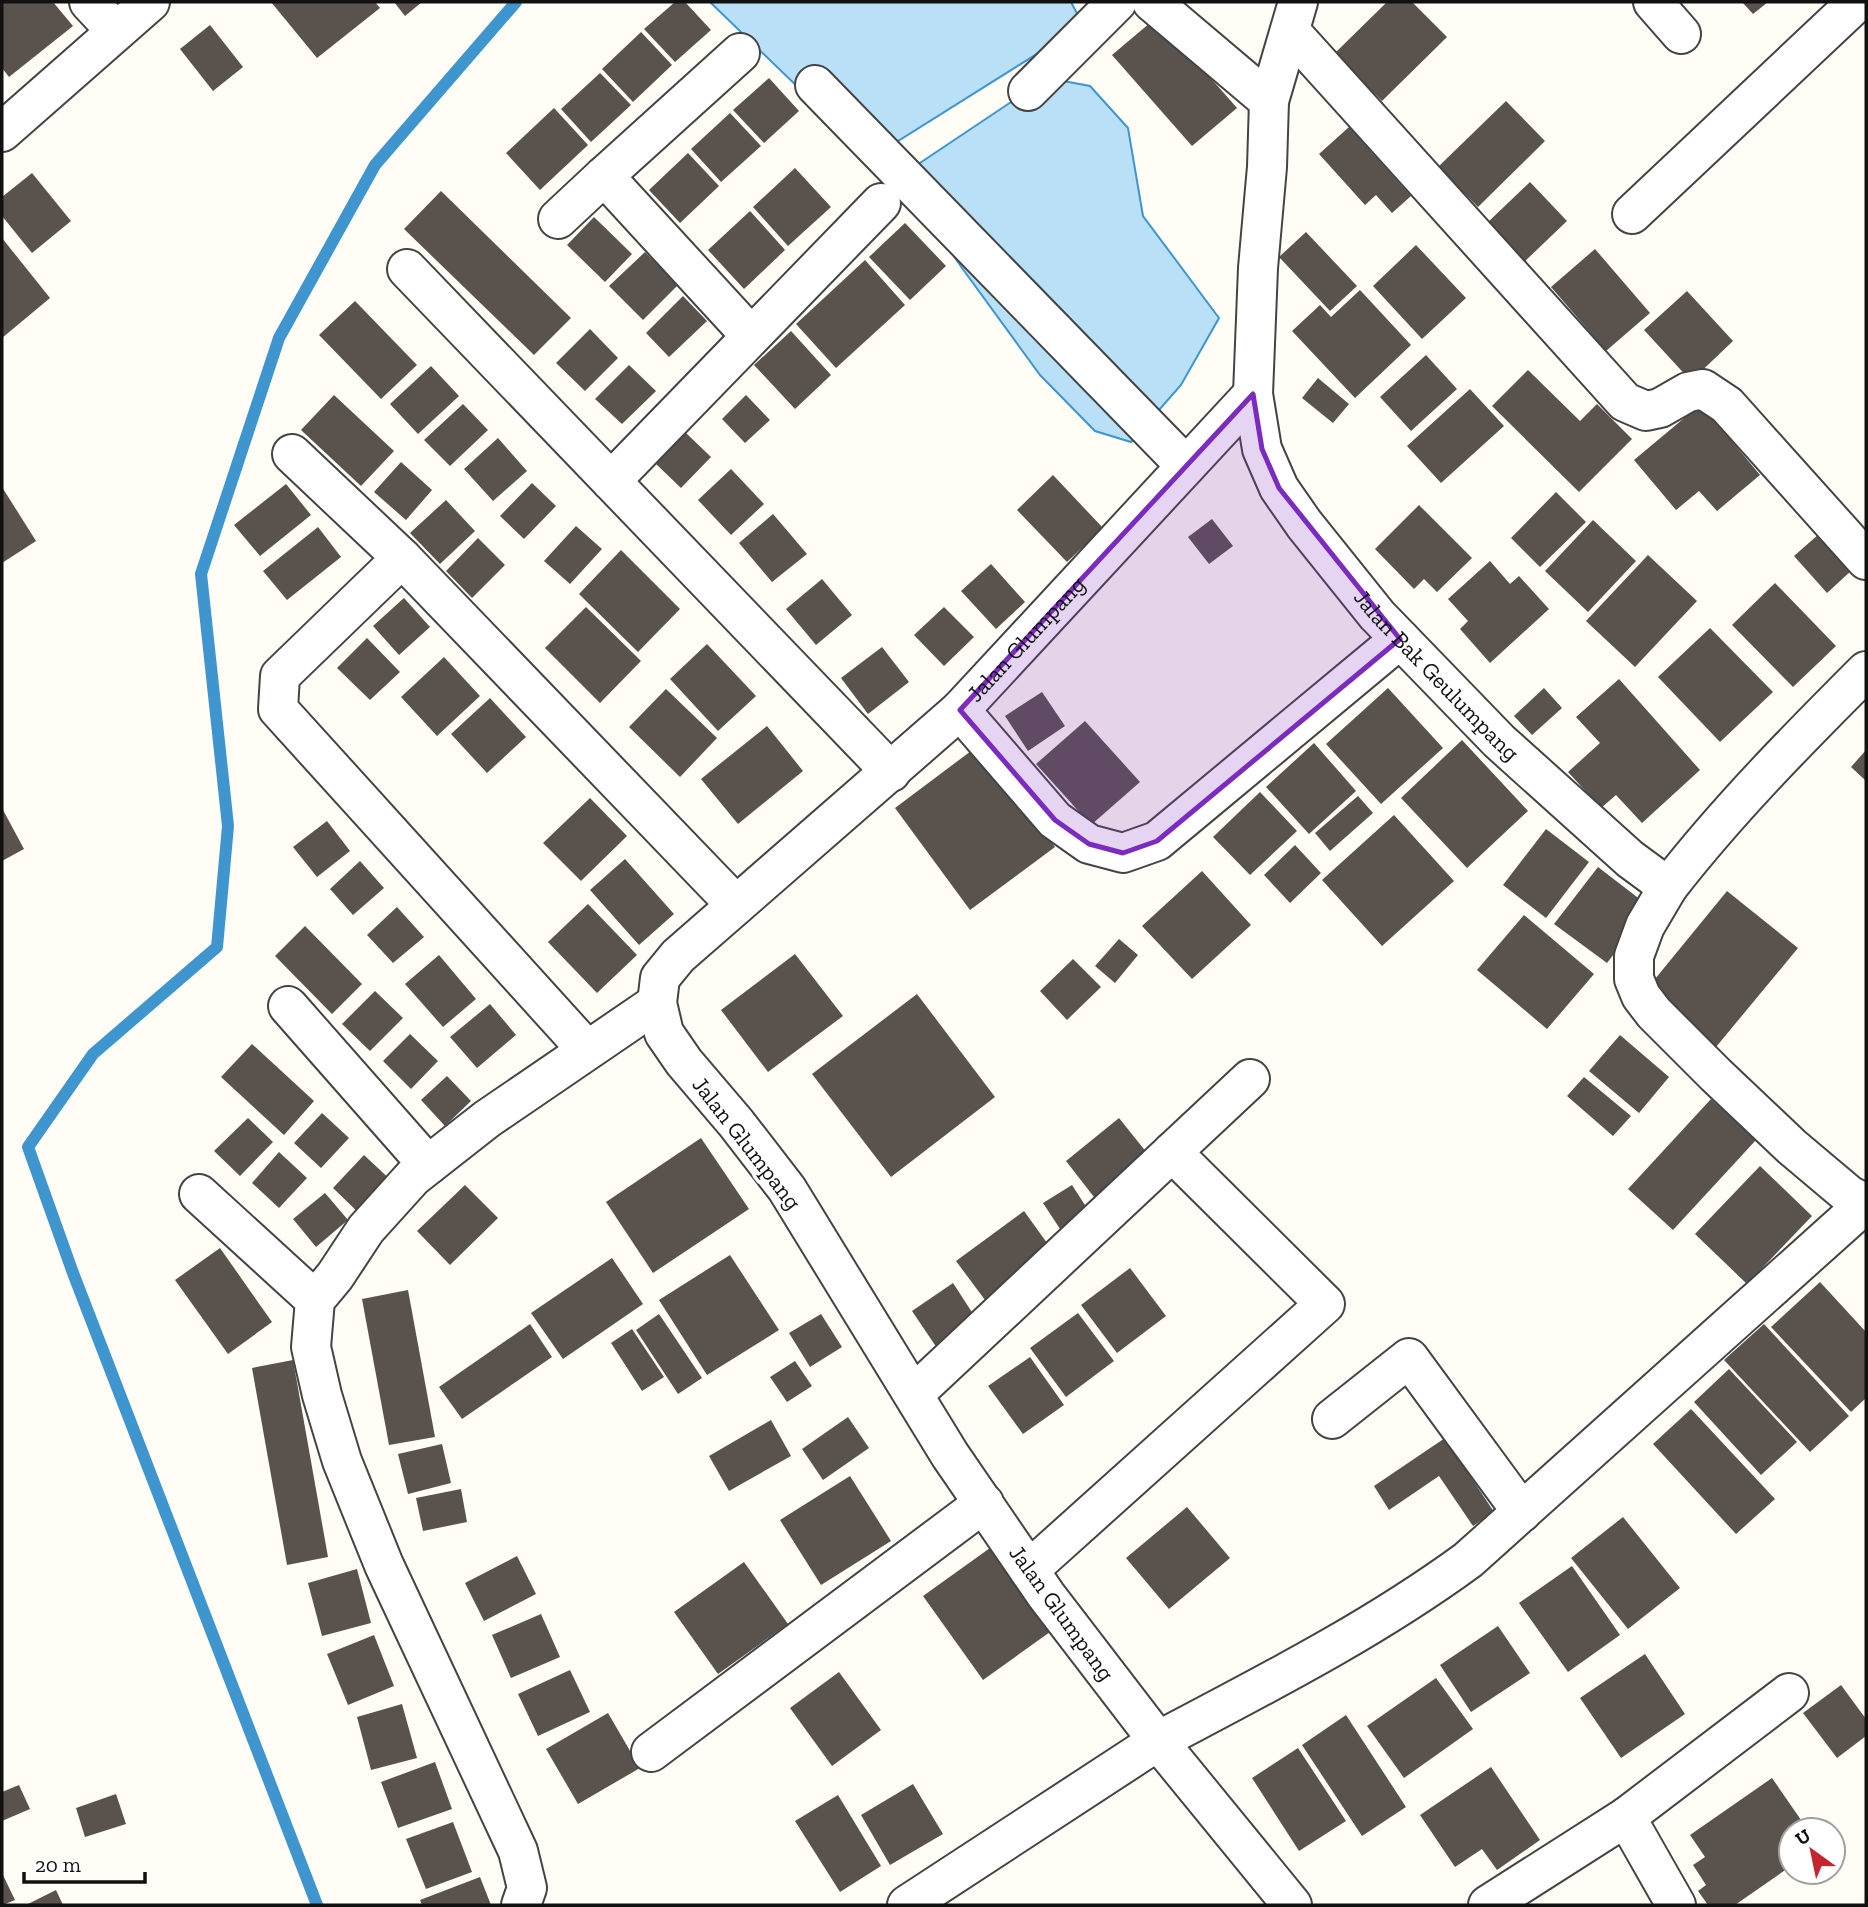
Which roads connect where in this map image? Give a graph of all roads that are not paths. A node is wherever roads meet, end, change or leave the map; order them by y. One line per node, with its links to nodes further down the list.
1 (89, 2): 8 (street)
2 (150, 2): 8 (street)
3 (1117, 2): 12 (street)
4 (1152, 2): 13 (street)
5 (1653, 2): 9 (street)
6 (1857, 2): 17 (street)
7 (1294, 16): 13 (street, Jalan Bak Geulumpang); 26 (street)
8 (116, 31): 14 (street)
9 (1681, 34)
10 (740, 53): 15 (street)
11 (815, 85): 23 (street)
12 (1028, 91)
13 (1269, 101): 21 (street, Jalan Bak Geulumpang)
14 (2, 132)
15 (604, 176): 18 (street); 20 (street)
16 (881, 203): 20 (street)
17 (1632, 214)
18 (558, 219)
19 (407, 269): 24 (street)
20 (751, 336): 24 (street)
21 (1253, 394): 23 (street, Jalan Glumpang); 27 (street, Jalan Bak Geulumpang)
22 (292, 454): 25 (street)
23 (1186, 466): 29 (street, Jalan Glumpang)
24 (611, 481): 30 (street)
25 (402, 558): 32 (street); 35 (street)
26 (1866, 560)
27 (1400, 639): 29 (street); 31 (street, Jalan Bak Geulumpang)
28 (1866, 671): 31 (street)
29 (960, 710): 30 (street, Jalan Glumpang)
30 (891, 772): 32 (street, Jalan Glumpang)
31 (1668, 887): 40 (street)
32 (736, 905): 33 (street, Jalan Glumpang)
33 (657, 1003): 35 (street); 42 (street, Jalan Glumpang)
34 (288, 1006): 38 (street)
35 (587, 1050): 38 (street)
36 (1250, 1079): 37 (street)
37 (1172, 1152): 42 (street); 46 (street)
38 (429, 1165): 41 (street)
39 (198, 1194): 41 (street)
40 (1866, 1203): 45 (street)
41 (315, 1300): 51 (street)
42 (914, 1394): 44 (street, Jalan Glumpang)
43 (1332, 1419): 45 (street)
44 (984, 1503): 46 (street, Jalan Glumpang); 49 (street)
45 (1522, 1512): 48 (street)
46 (1029, 1570): 48 (street, Jalan Glumpang)
47 (1789, 1693): 50 (street)
48 (1158, 1741): 52 (street); 53 (street, Jalan Glumpang)
49 (651, 1752)
50 (1626, 1817): 54 (street); 55 (street)
51 (521, 1905)
52 (907, 1905)
53 (1292, 1905)
54 (1488, 1905)
55 (1676, 1905)

